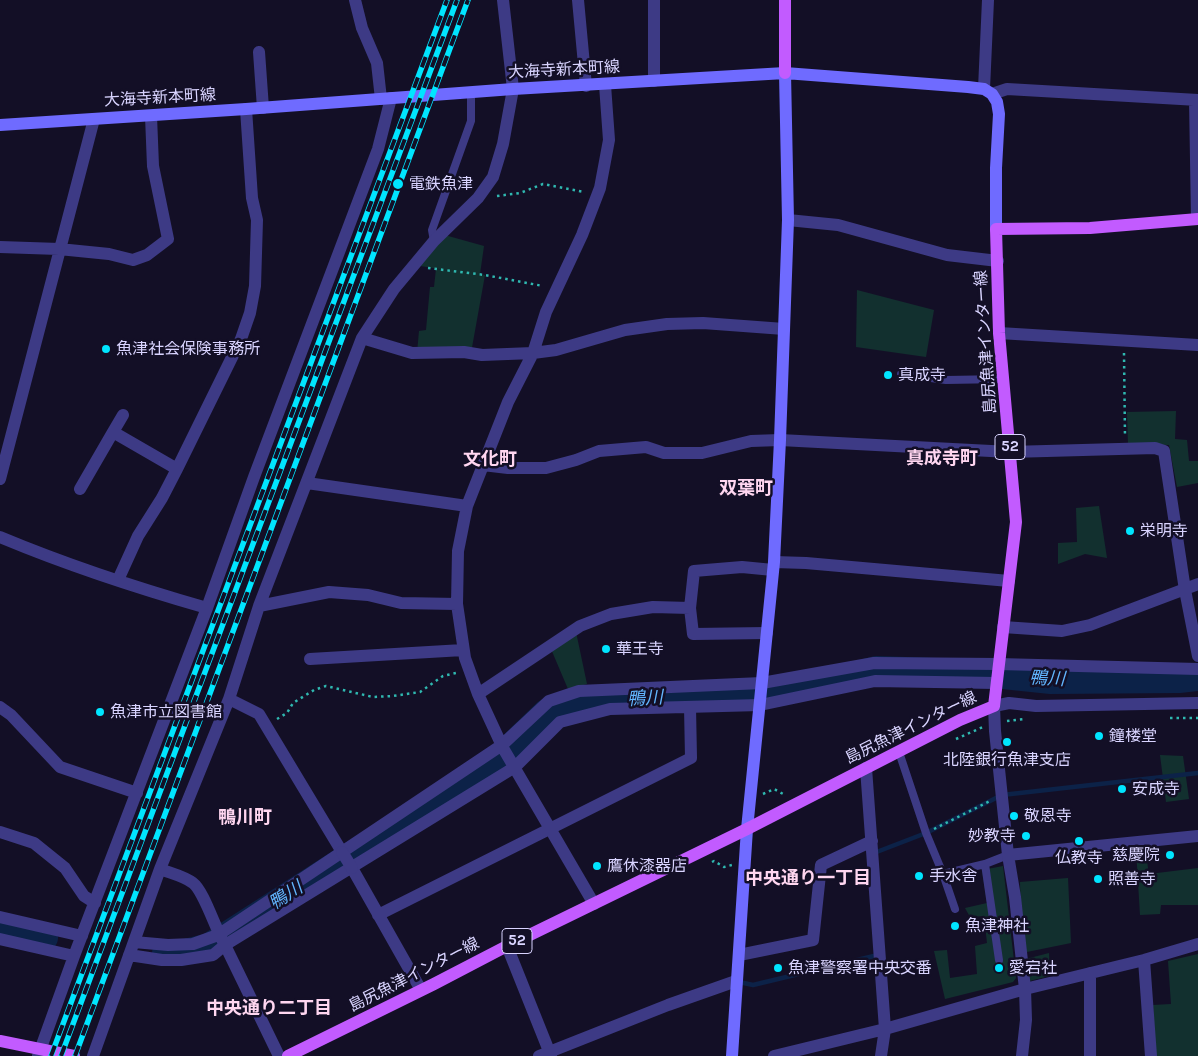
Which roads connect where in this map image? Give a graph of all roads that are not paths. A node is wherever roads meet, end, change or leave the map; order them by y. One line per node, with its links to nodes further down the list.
1 (356, 0): 15 (street)
2 (503, 0): 12 (street)
3 (578, 0): 11 (street)
4 (654, 0): 9 (street)
5 (785, 0): 8 (main road)
6 (988, 0): 13 (street)
7 (259, 52): 17 (street)
8 (785, 73): 9 (main road, 大海寺新本町線); 13 (main road, 大海寺新本町線); 23 (main road)
9 (654, 81): 10 (main road, 大海寺新本町線)
10 (605, 84): 11 (main road, 大海寺新本町線); 33 (street)
11 (586, 86): 12 (main road, 大海寺新本町線)
12 (513, 89): 14 (main road, 大海寺新本町線); 25 (street)
13 (988, 91): 16 (street); 24 (main road)
14 (472, 92): 15 (main road, 大海寺新本町線); 25 (lane)
15 (386, 99): 17 (main road, 大海寺新本町線); 54 (street)
16 (1197, 100): 22 (street)
17 (263, 108): 18 (main road, 大海寺新本町線)
18 (246, 110): 19 (main road, 大海寺新本町線); 41 (street)
19 (150, 116): 20 (main road, 大海寺新本町線); 27 (street)
20 (94, 119): 21 (main road, 大海寺新本町線); 27 (street)
21 (0, 125)
22 (1198, 219): 24 (main road)
23 (788, 220): 28 (street); 29 (main road)
24 (996, 229): 28 (main road, 島尻魚津インター線 / 52)
25 (434, 241): 31 (street)
26 (0, 247): 27 (street)
27 (59, 249): 42 (street)
28 (998, 261): 30 (main road, 島尻魚津インター線 / 52)
29 (784, 329): 33 (street); 38 (main road)
30 (1000, 333): 32 (street); 35 (main road, 島尻魚津インター線 / 52)
31 (362, 338): 33 (street); 43 (street)
32 (1198, 345)
33 (533, 353): 40 (street)
34 (901, 374): 35 (lane)
35 (1004, 379): 39 (main road, 島尻魚津インター線 / 52)
36 (123, 415): 37 (street)
37 (113, 432): 41 (street); 44 (street)
38 (780, 440): 39 (street); 40 (street); 47 (main road)
39 (1010, 452): 49 (main road, 島尻魚津インター線 / 52); 51 (street)
40 (483, 465): 45 (street)
41 (177, 469): 48 (street)
42 (0, 479)
43 (307, 483): 45 (street); 53 (street)
44 (80, 489)
45 (467, 506): 52 (street)
46 (0, 537): 48 (street)
47 (774, 566): 49 (street); 55 (street); 57 (main road)
48 (118, 580): 54 (street)
49 (1009, 581): 56 (main road, 島尻魚津インター線 / 52)
50 (1198, 584): 51 (street)
51 (1185, 590): 56 (street); 59 (street)
52 (457, 604): 53 (street); 58 (street)
53 (259, 606): 66 (street)
54 (207, 608): 76 (street)
55 (690, 608): 57 (street); 65 (street)
56 (1003, 627): 61 (main road, 島尻魚津インター線 / 52)
57 (767, 633): 63 (main road)
58 (464, 650): 60 (street); 65 (street)
59 (1198, 656)
60 (310, 659)
61 (998, 664): 62 (street); 63 (street); 64 (main road, 島尻魚津インター線 / 52)
62 (1198, 670)
63 (762, 683): 67 (main road); 72 (street)
64 (996, 683): 67 (street); 69 (main road, 島尻魚津インター線 / 52)
65 (478, 694): 72 (street)
66 (229, 699): 84 (street); 89 (street, bridge)
67 (761, 703): 71 (street); 78 (main road)
68 (1198, 703): 69 (street)
69 (994, 706): 73 (main road, 島尻魚津インター線 / 52); 82 (street)
70 (0, 707): 76 (street)
71 (690, 707): 74 (street); 77 (street)
72 (503, 747): 74 (street); 93 (street)
73 (899, 752): 75 (main road, 島尻魚津インター線 / 52); 85 (lane)
74 (514, 765): 77 (street); 93 (street)
75 (866, 768): 78 (main road, 島尻魚津インター線 / 52); 81 (street)
76 (136, 793): 86 (street)
77 (550, 828): 87 (street); 89 (street)
78 (747, 828): 87 (main road, 島尻魚津インター線 / 52); 98 (main road)
79 (0, 832): 86 (street)
80 (1198, 836): 82 (street)
81 (872, 841): 98 (street); 106 (street)
82 (1008, 855): 83 (lane); 104 (street)
83 (985, 864): 85 (lane); 100 (lane)
84 (160, 868): 93 (street); 94 (street)
85 (943, 874): 88 (lane)
86 (95, 903): 91 (street)
87 (594, 904): 96 (main road, 島尻魚津インター線 / 52)
88 (955, 909)
89 (378, 914): 105 (street)
90 (0, 917): 91 (street)
91 (82, 936): 99 (street)
92 (0, 939): 99 (street)
93 (222, 940): 94 (street); 97 (street); 112 (street)
94 (134, 942): 97 (street)
95 (1198, 944): 101 (street)
96 (507, 946): 105 (main road, 島尻魚津インター線 / 52); 109 (street)
97 (129, 955): 111 (street)
98 (739, 955): 103 (main road)
99 (74, 956): 108 (street)
100 (999, 960)
101 (1144, 960): 102 (street); 119 (street)
102 (1090, 973): 104 (street); 118 (street)
103 (736, 981): 109 (street); 114 (main road)
104 (1025, 989): 106 (street); 117 (street)
105 (421, 990): 113 (main road, 島尻魚津インター線 / 52)
106 (885, 1029): 115 (street); 116 (street)
107 (0, 1041): 108 (main road)
108 (39, 1053): 110 (main road)
109 (547, 1055)
110 (74, 1056)
111 (93, 1056)
112 (280, 1056)
113 (288, 1056)
114 (732, 1056)
115 (774, 1056)
116 (881, 1056)
117 (1022, 1056)
118 (1090, 1056)
119 (1151, 1056)

